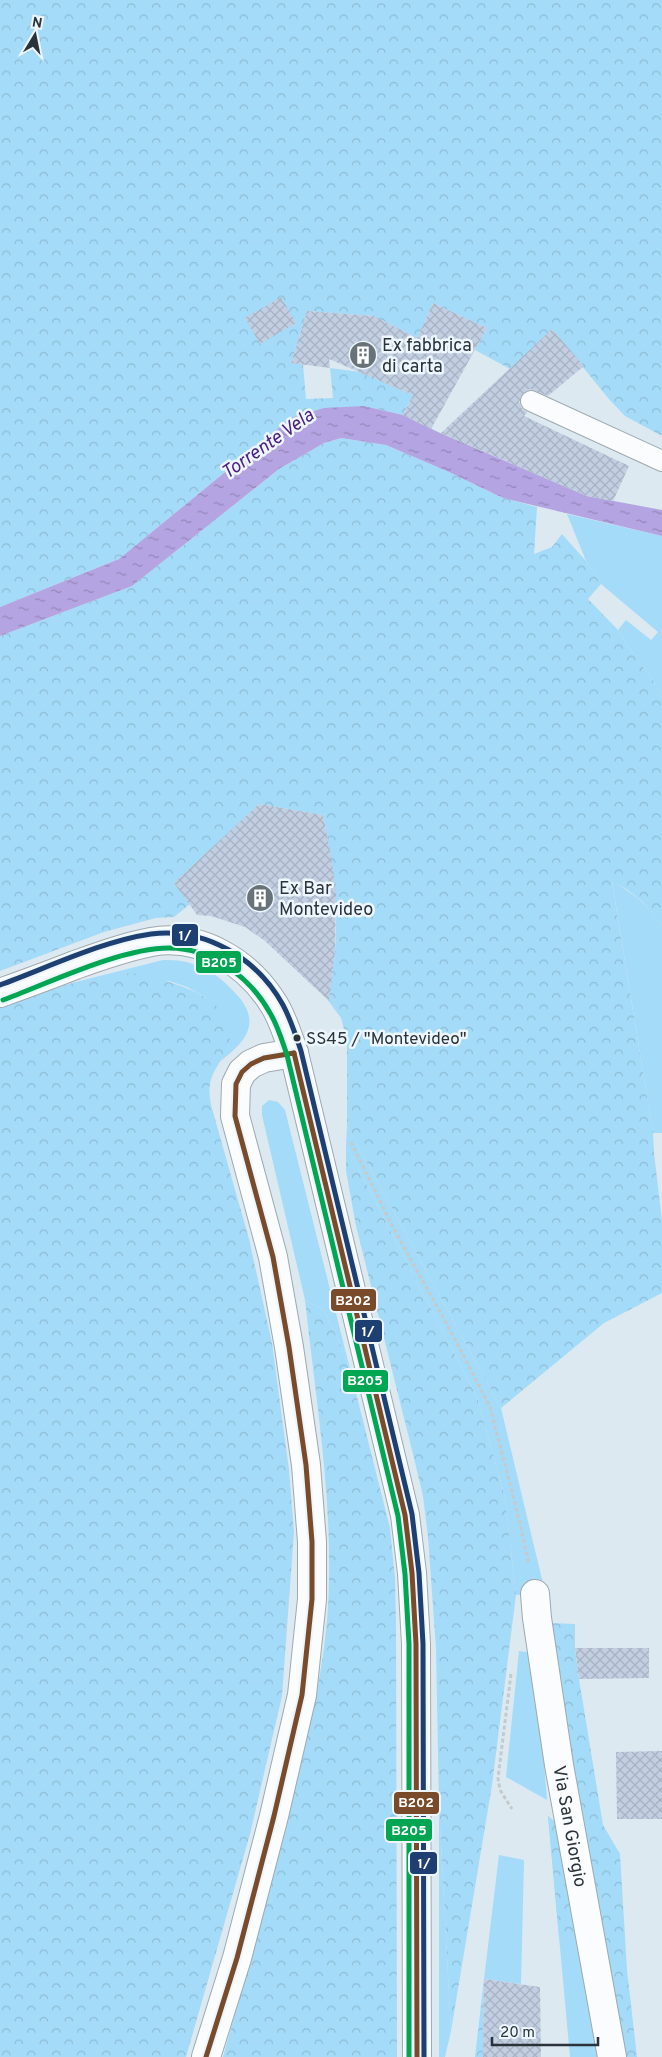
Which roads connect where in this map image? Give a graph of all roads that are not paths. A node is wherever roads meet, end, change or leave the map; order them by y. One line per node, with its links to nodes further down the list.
1 (531, 401): 2 (lane)
2 (662, 461)
3 (0, 993): 4 (street)
4 (294, 1053): 6 (street); 7 (street)
5 (535, 1594): 8 (street, Via San Giorgio)
6 (206, 2057)
7 (417, 2057)
8 (612, 2057)

